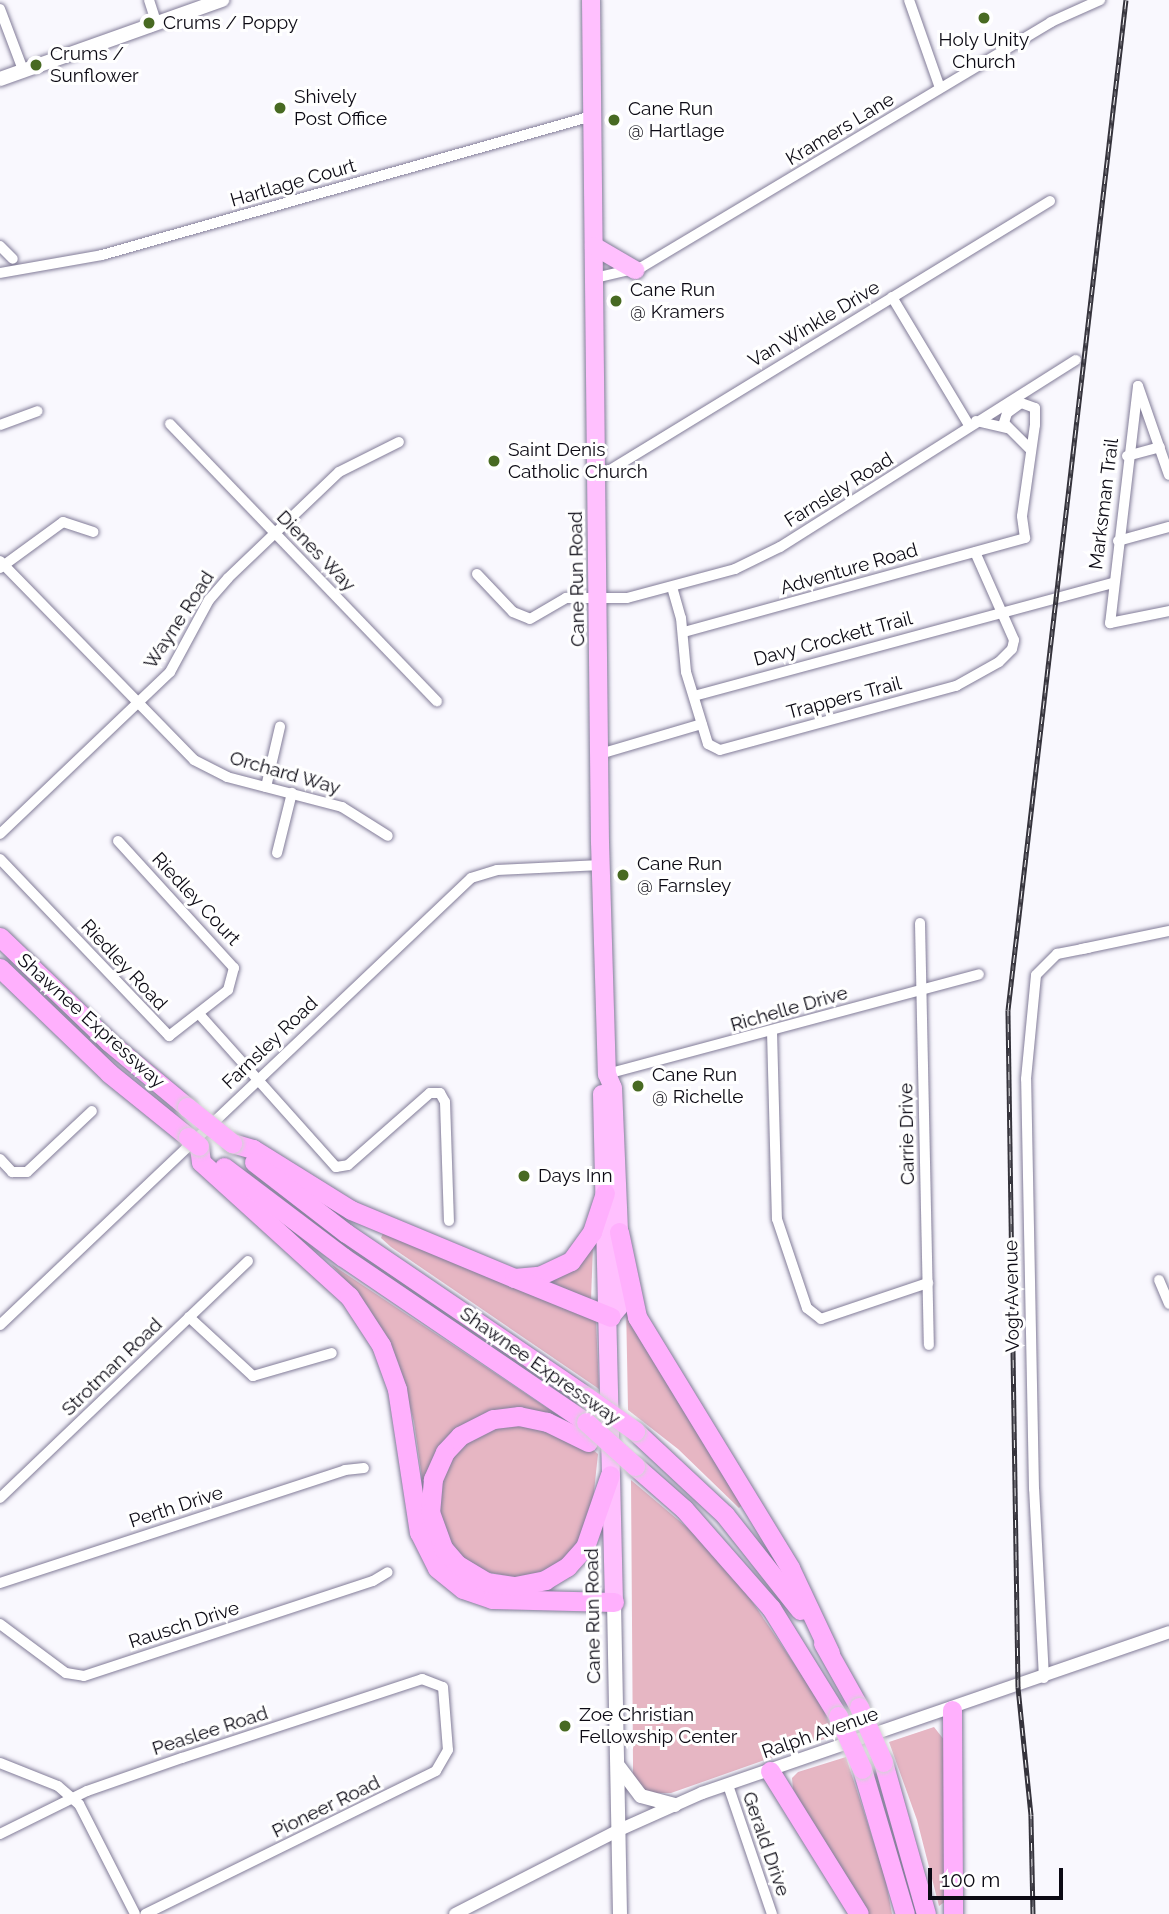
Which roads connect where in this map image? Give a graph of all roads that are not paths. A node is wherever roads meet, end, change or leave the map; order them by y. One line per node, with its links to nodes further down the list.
1 (149, 0): 7 (street)
2 (222, 0): 7 (main road)
3 (591, 0): 11 (highway, Cane Run Road)
4 (909, 0): 10 (street)
5 (1100, 0): 10 (street, Kramers Lane)
6 (0, 9): 8 (street)
7 (156, 21): 8 (main road)
8 (23, 70): 9 (main road)
9 (0, 79)
10 (940, 88): 16 (street, Kramers Lane)
11 (592, 116): 14 (highway, Cane Run Road); 17 (street, Hartlage Court)
12 (1050, 201): 19 (street, Van Winkle Drive)
13 (0, 246): 15 (street)
14 (594, 246): 16 (highway); 18 (highway, Cane Run Road)
15 (13, 259)
16 (635, 270): 18 (street, Kramers Lane)
17 (0, 273)
18 (595, 278): 31 (highway, Cane Run Road)
19 (892, 297): 22 (street); 31 (street, Van Winkle Drive)
20 (1076, 360): 22 (street, Farnsley Road)
21 (38, 411): 24 (street)
22 (972, 423): 25 (street); 40 (street, Farnsley Road)
23 (170, 424): 34 (street, Dienes Way)
24 (0, 425)
25 (1007, 428): 28 (street); 28 (street)
26 (398, 442): 34 (street, Wayne Road)
27 (1160, 447): 29 (street); 29 (street, Marksman Trail); 30 (street)
28 (1031, 450): 36 (street, Adventure Road)
29 (1128, 456): 35 (street, Marksman Trail)
30 (1169, 475)
31 (597, 478): 41 (highway, Cane Run Road)
32 (1169, 527): 35 (street)
33 (93, 532): 37 (street)
34 (274, 532): 46 (street, Dienes Way); 47 (street, Wayne Road)
35 (1118, 541): 39 (street, Marksman Trail)
36 (975, 552): 43 (street); 44 (street, Adventure Road)
37 (1, 565): 47 (street, Orchard Way)
38 (477, 574): 41 (street, Farnsley Road)
39 (1113, 583): 42 (street, Marksman Trail); 43 (street, Davy Crockett Trail)
40 (673, 587): 41 (street, Farnsley Road); 44 (street)
41 (599, 598): 50 (highway, Cane Run Road)
42 (1169, 611)
43 (1000, 612): 45 (street, Davy Crockett Trail); 48 (street, Trappers Trail)
44 (684, 632): 45 (street)
45 (694, 696): 48 (street)
46 (437, 701)
47 (137, 705): 51 (street, Orchard Way); 53 (street, Wayne Road)
48 (702, 724): 50 (street)
49 (280, 727): 51 (street)
50 (600, 754): 58 (highway, Cane Run Road)
51 (266, 787): 52 (street, Orchard Way)
52 (292, 793): 54 (street, Orchard Way); 56 (street)
53 (0, 834)
54 (388, 836)
55 (118, 841): 66 (street, Riedley Court)
56 (276, 853)
57 (0, 859): 68 (street, Riedley Road)
58 (601, 865): 70 (highway, Cane Run Road); 71 (street, Farnsley Road)
59 (920, 923): 67 (street, Carrie Drive)
60 (1169, 931): 62 (street, Vogt Avenue)
61 (0, 937): 73 (highway, Shawnee Expressway, bridge)
62 (1088, 948): 63 (street, Vogt Avenue); 99 (street, Vogt Avenue)
63 (1043, 951)
64 (0, 968): 74 (highway, Shawnee Expressway, bridge)
65 (979, 974): 67 (street, Richelle Drive)
66 (231, 986): 68 (street, Riedley Road)
67 (921, 990): 69 (street, Richelle Drive); 82 (street, Carrie Drive)
68 (200, 1015): 71 (street)
69 (772, 1031): 70 (street, Richelle Drive); 82 (street)
70 (607, 1074): 76 (highway, Cane Run Road); 78 (highway, Cane Run Road)
71 (257, 1079): 77 (street); 86 (street, Farnsley Road)
72 (92, 1111): 75 (street)
73 (232, 1143): 80 (highway); 98 (highway, Shawnee Expressway, bridge)
74 (199, 1146): 89 (highway, Shawnee Expressway); 95 (highway)
75 (0, 1159)
76 (605, 1193): 80 (highway); 85 (highway, Cane Run Road)
77 (449, 1221)
78 (619, 1232): 85 (highway, Cane Run Road); 98 (highway)
79 (248, 1261): 84 (street, Strotman Road)
80 (514, 1278): 85 (highway)
81 (1159, 1280): 83 (street)
82 (928, 1283): 87 (street, Carrie Drive)
83 (1169, 1304)
84 (189, 1317): 88 (street); 92 (street, Strotman Road)
85 (611, 1317): 91 (highway, Cane Run Road)
86 (0, 1325)
87 (929, 1345)
88 (332, 1353)
89 (587, 1432): 91 (highway); 116 (highway, Shawnee Expressway, bridge)
90 (364, 1468): 94 (street, Perth Drive)
91 (610, 1475): 95 (highway, Cane Run Road)
92 (0, 1498)
93 (388, 1572): 96 (street, Rausch Drive)
94 (0, 1583)
95 (614, 1602): 103 (main road, Cane Run Road)
96 (0, 1624)
97 (1169, 1632): 99 (street, Ralph Avenue)
98 (830, 1653): 117 (highway, Shawnee Expressway, bridge)
99 (1044, 1678): 101 (street, Ralph Avenue)
100 (438, 1682): 106 (street, Peaslee Road); 111 (street, Pioneer Road)
101 (952, 1710): 104 (street, Ralph Avenue); 118 (highway)
102 (0, 1763): 106 (street)
103 (617, 1763): 107 (main road); 108 (main road, Cane Run Road)
104 (770, 1771): 105 (street, Ralph Avenue); 115 (highway)
105 (728, 1785): 107 (street, Ralph Avenue); 114 (street, Gerald Drive)
106 (72, 1798): 109 (street, Peaslee Road); 110 (street)
107 (675, 1805): 108 (street, Ralph Avenue)
108 (619, 1830): 112 (street, Ralph Avenue); 113 (main road, Cane Run Road)
109 (0, 1834)
110 (135, 1914)
111 (145, 1914)
112 (456, 1914)
113 (620, 1914)
114 (772, 1914)
115 (859, 1914)
116 (905, 1914)
117 (926, 1914)
118 (953, 1914)

